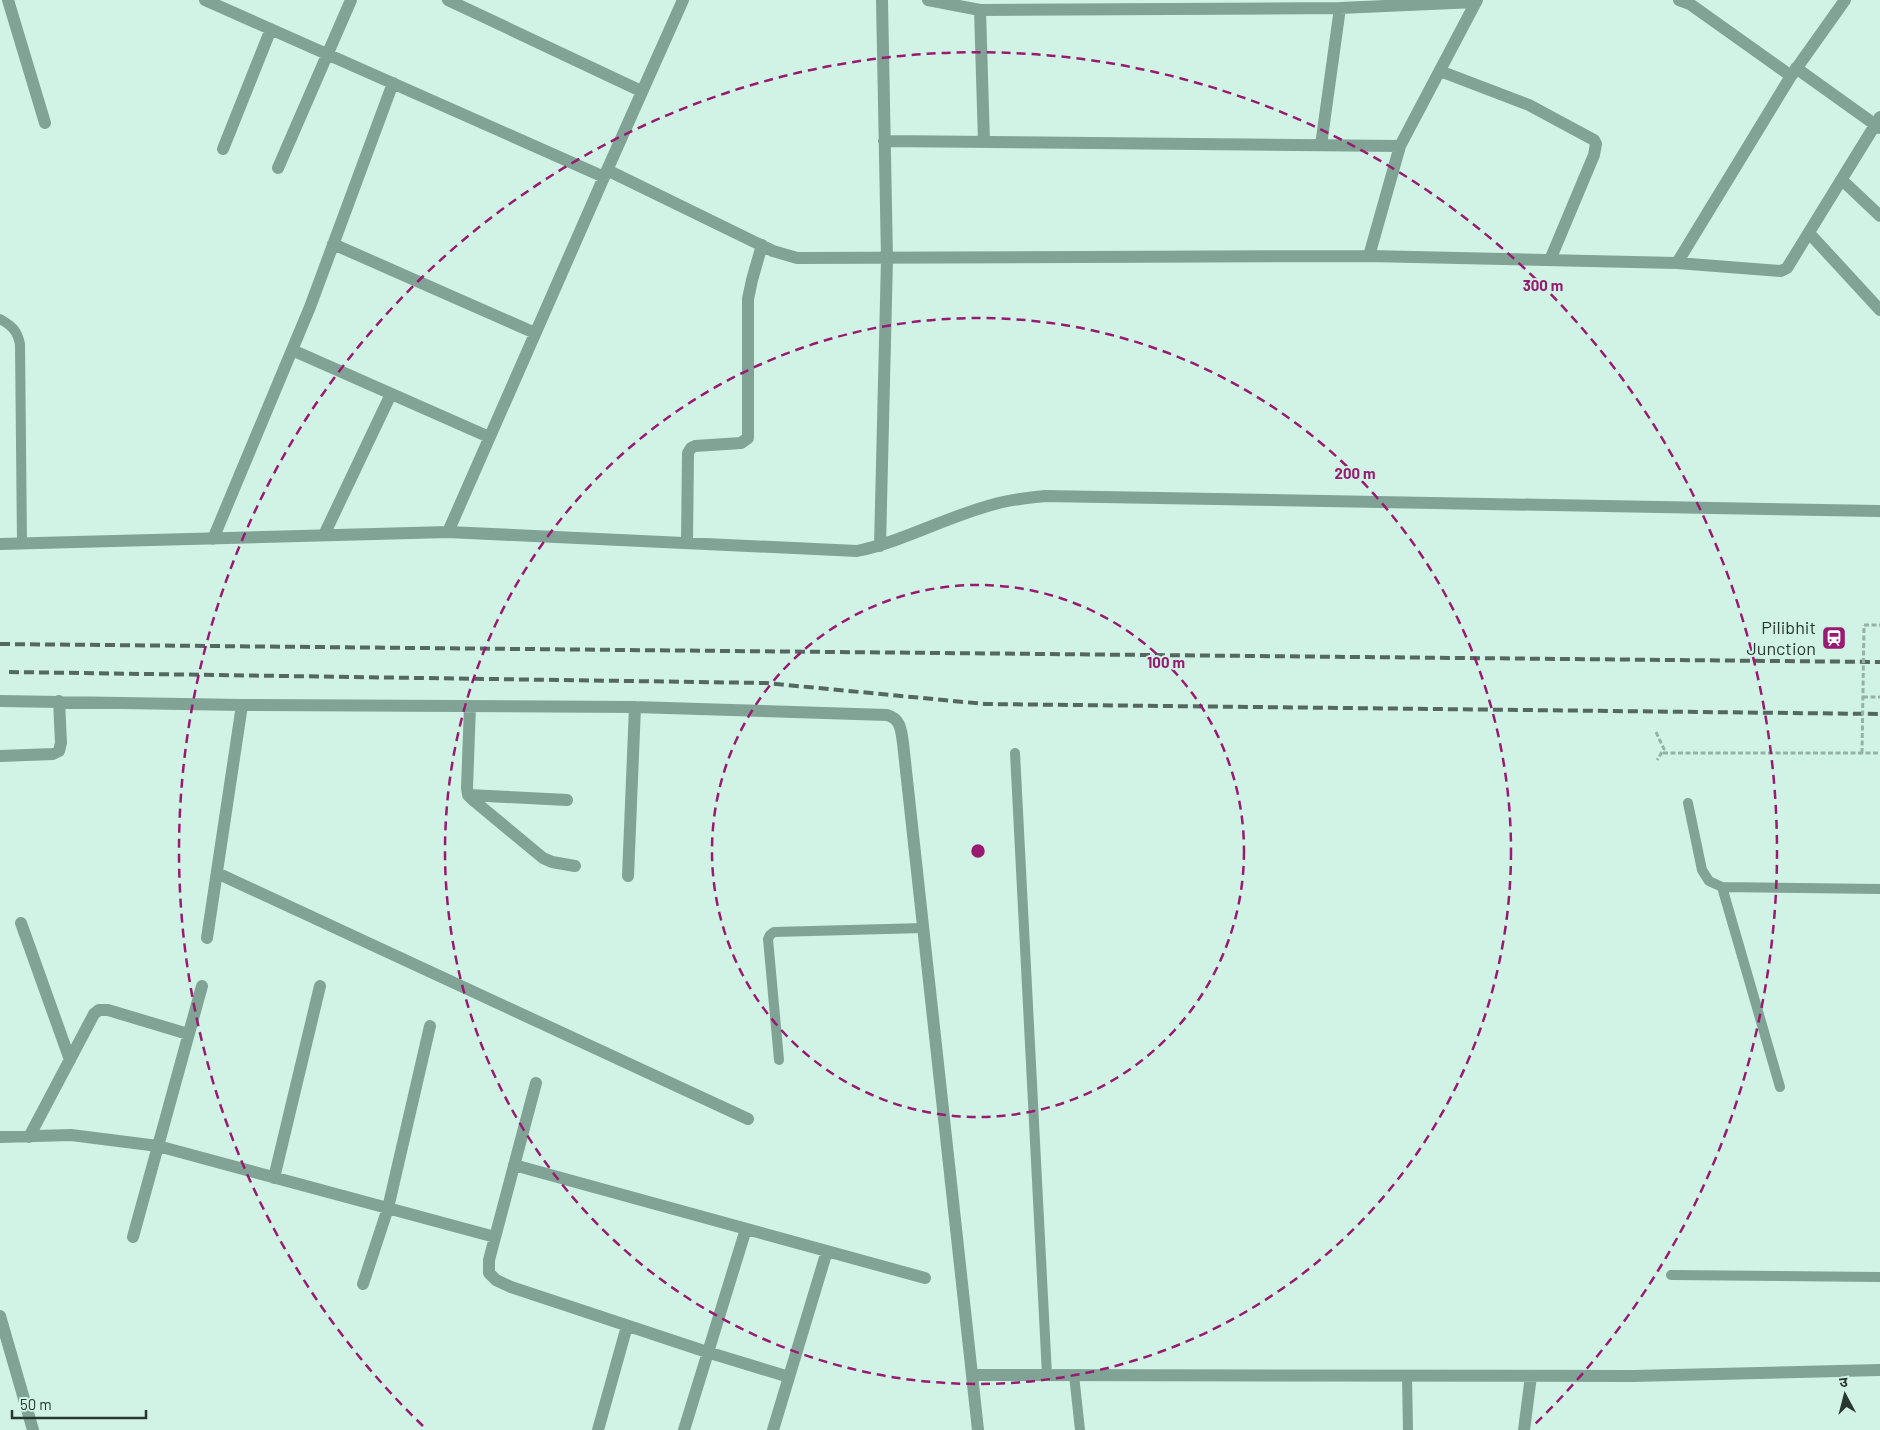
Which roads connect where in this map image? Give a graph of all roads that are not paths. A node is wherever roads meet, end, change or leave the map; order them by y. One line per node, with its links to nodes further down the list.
1 (8, 0): 19 (street)
2 (205, 0): 13 (street)
3 (351, 0): 14 (street)
4 (448, 0): 18 (street)
5 (683, 0): 18 (street)
6 (882, 0): 21 (street)
7 (928, 0): 12 (street)
8 (1845, 0): 16 (street)
9 (1476, 1): 11 (street); 15 (street)
10 (1687, 1): 16 (street)
11 (1340, 8): 12 (street); 23 (street)
12 (980, 10): 22 (street)
13 (271, 29): 14 (street); 25 (street)
14 (327, 54): 17 (street); 26 (street)
15 (1440, 71): 24 (street); 35 (street)
16 (1794, 72): 20 (street); 36 (street)
17 (393, 83): 27 (street); 31 (street)
18 (641, 91): 27 (street)
19 (45, 123)
20 (1879, 123): 28 (street)
21 (884, 141): 22 (street); 34 (street)
22 (984, 142): 23 (street)
23 (1321, 145): 24 (street)
24 (1400, 146): 33 (street)
25 (222, 149)
26 (278, 168)
27 (605, 173): 32 (street); 39 (street)
28 (1842, 180): 29 (street); 30 (street)
29 (1880, 216)
30 (1808, 233): 36 (street); 37 (street)
31 (333, 244): 39 (street); 40 (street)
32 (762, 245): 34 (street); 47 (street)
33 (1369, 256): 34 (street); 35 (street)
34 (887, 259): 50 (street)
35 (1550, 260): 36 (street)
36 (1677, 263)
37 (1880, 310)
38 (0, 319): 49 (lane)
39 (535, 334): 42 (street)
40 (292, 350): 41 (street); 46 (street)
41 (391, 394): 42 (street); 45 (street)
42 (489, 438): 44 (street)
43 (1880, 511): 50 (street)
44 (448, 532): 45 (street); 47 (street)
45 (324, 535): 46 (street)
46 (213, 539): 49 (street)
47 (687, 542): 50 (street)
48 (0, 544): 49 (street)
49 (22, 544)
50 (880, 546)
51 (0, 701): 52 (street)
52 (58, 701): 53 (street); 57 (street)
53 (242, 705): 54 (street); 62 (street)
54 (470, 706): 55 (street); 58 (street)
55 (635, 707): 63 (street); 67 (street)
56 (1016, 753): 97 (lane)
57 (0, 756)
58 (468, 795): 59 (street); 61 (street)
59 (567, 800)
60 (1688, 803): 64 (lane)
61 (575, 866)
62 (217, 873): 68 (street); 77 (street)
63 (628, 876)
64 (1722, 887): 65 (lane); 76 (lane)
65 (1880, 889)
66 (22, 923): 73 (street)
67 (924, 928): 74 (lane); 96 (street)
68 (207, 938)
69 (202, 986): 72 (street)
70 (320, 986): 82 (street)
71 (430, 1026): 83 (street)
72 (188, 1034): 73 (street); 80 (street)
73 (70, 1060): 79 (street)
74 (779, 1060)
75 (536, 1082): 81 (street)
76 (1780, 1087)
77 (748, 1119)
78 (0, 1137): 79 (street)
79 (29, 1137): 80 (street)
80 (158, 1146): 82 (street); 85 (street)
81 (514, 1165): 84 (street); 86 (street)
82 (274, 1178): 83 (street)
83 (388, 1208): 86 (street); 91 (street)
84 (746, 1229): 87 (street); 94 (street)
85 (133, 1237)
86 (496, 1237): 93 (street)
87 (826, 1251): 90 (street); 101 (street)
88 (1671, 1275): 89 (lane)
89 (1880, 1277)
90 (925, 1278)
91 (363, 1284)
92 (0, 1316): 102 (street)
93 (627, 1326): 94 (street); 103 (street)
94 (707, 1352): 101 (street); 104 (street)
95 (1880, 1370): 100 (street)
96 (972, 1375): 97 (street); 106 (street)
97 (1047, 1375): 98 (street)
98 (1074, 1375): 99 (street); 107 (lane)
99 (1407, 1376): 100 (street); 108 (lane)
100 (1530, 1376): 109 (street)
101 (789, 1377): 105 (street)
102 (33, 1430)
103 (598, 1430)
104 (684, 1430)
105 (773, 1430)
106 (978, 1430)
107 (1080, 1430)
108 (1408, 1430)
109 (1524, 1430)

